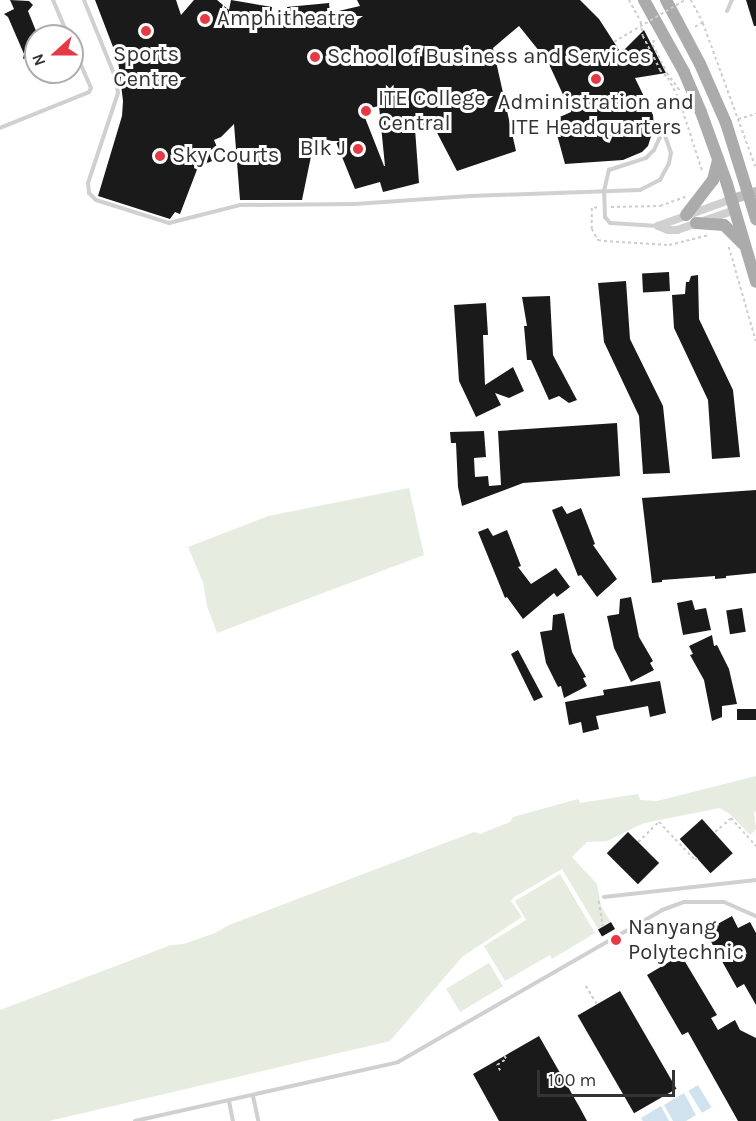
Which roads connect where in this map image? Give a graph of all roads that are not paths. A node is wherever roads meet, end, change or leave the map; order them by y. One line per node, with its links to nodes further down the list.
1 (53, 0): 7 (lane)
2 (84, 0): 11 (lane)
3 (644, 0): 10 (main road)
4 (666, 0): 12 (main road)
5 (732, 0): 6 (lane)
6 (727, 11)
7 (63, 24)
8 (84, 72): 9 (lane)
9 (0, 128)
10 (713, 163): 13 (main road); 14 (main road)
11 (604, 191): 11 (lane); 17 (lane)
12 (754, 199): 13 (main road); 15 (main road)
13 (733, 205): 14 (street); 16 (street); 18 (main road)
14 (686, 215): 17 (street)
15 (756, 219)
16 (696, 223): 17 (street); 18 (main road)
17 (658, 226)
18 (744, 244): 19 (main road)
19 (756, 282)
20 (756, 880): 21 (lane)
21 (604, 897)
22 (756, 916): 23 (lane)
23 (253, 1096): 24 (lane); 25 (lane)
24 (229, 1101): 26 (lane); 27 (lane)
25 (258, 1120)
26 (135, 1121)
27 (233, 1121)

